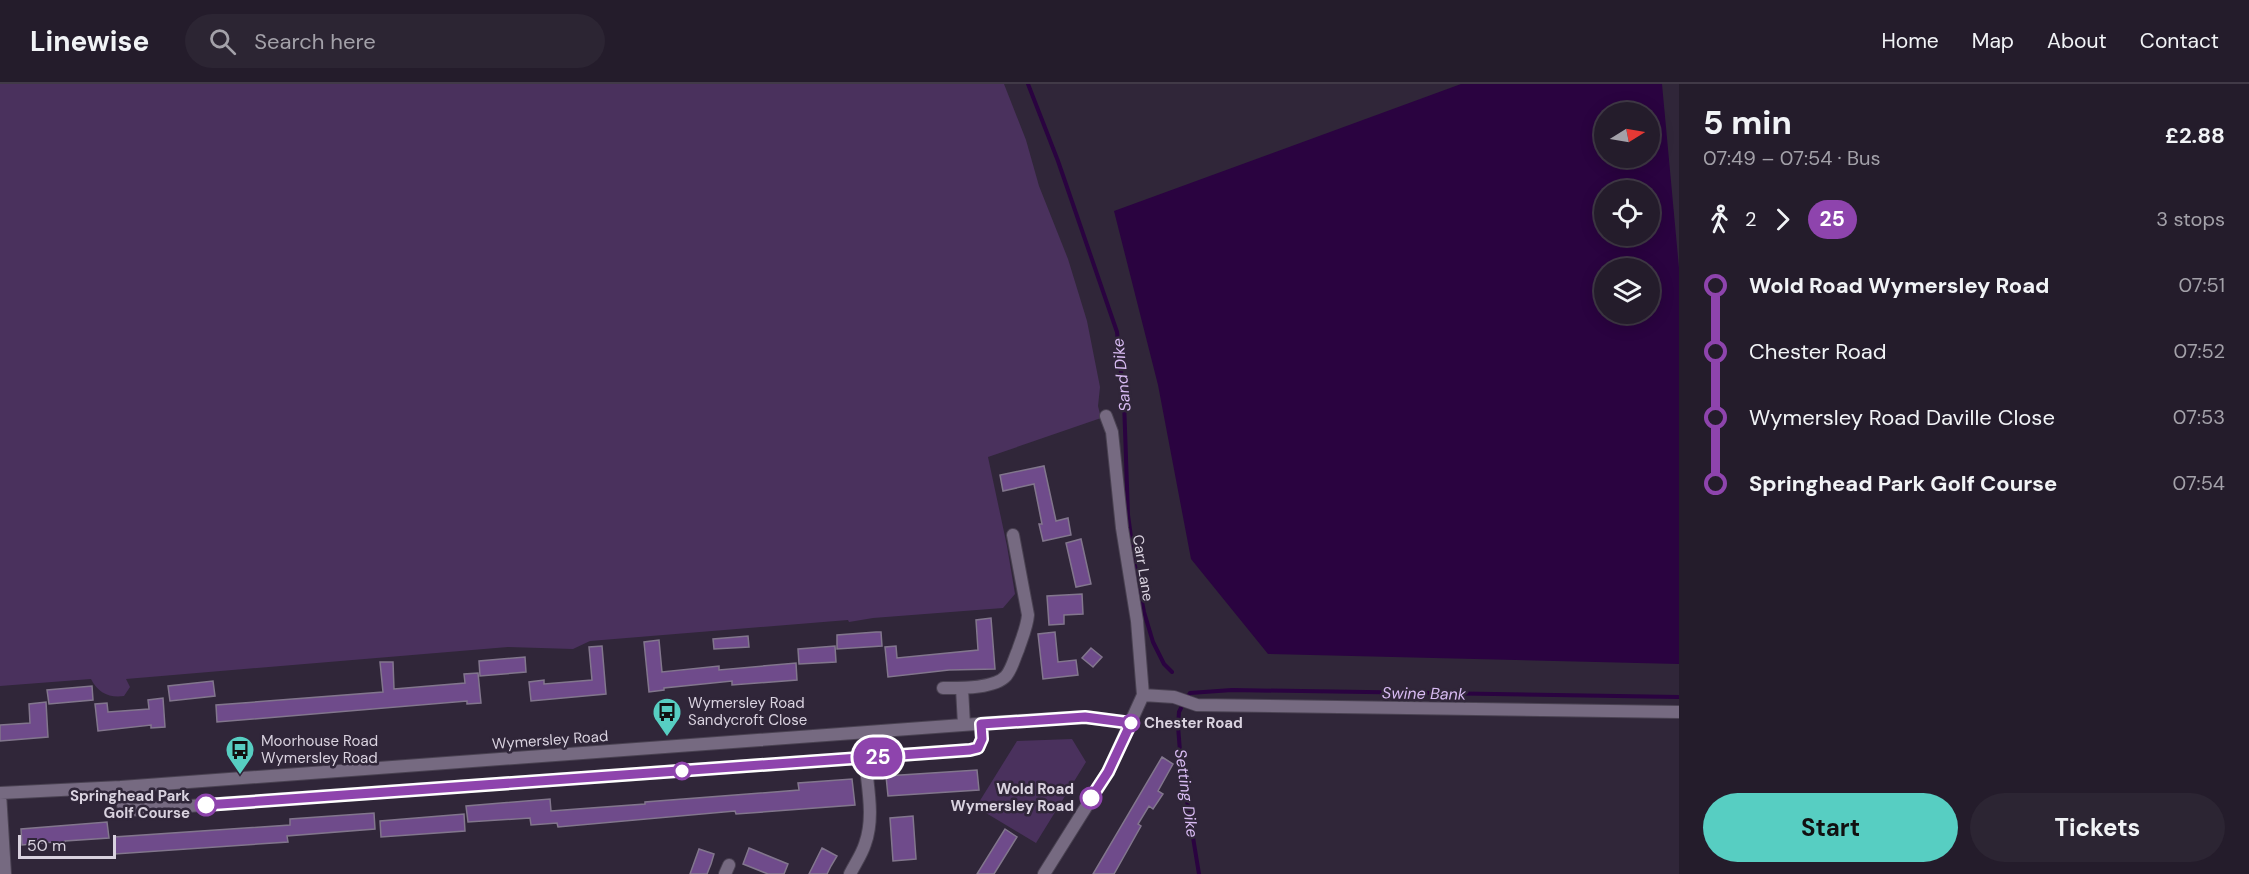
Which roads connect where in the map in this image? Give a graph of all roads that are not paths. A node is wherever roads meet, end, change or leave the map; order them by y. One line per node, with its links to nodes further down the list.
1 (1106, 416): 5 (street, Carr Lane)
2 (1013, 535): 4 (street)
3 (943, 688): 4 (street)
4 (962, 688): 9 (street)
5 (1143, 695): 6 (street); 7 (street, Carr Lane)
6 (1679, 712)
7 (1131, 723): 8 (street, Wymersley Road); 15 (street, Carr Lane)
8 (981, 724): 9 (street, Wymersley Road); 10 (street)
9 (964, 725): 11 (street, Wymersley Road)
10 (865, 758): 11 (street); 14 (street)
11 (121, 787): 12 (street, Wymersley Road)
12 (0, 793): 13 (street)
13 (5, 874)
14 (850, 874)
15 (1044, 874)

